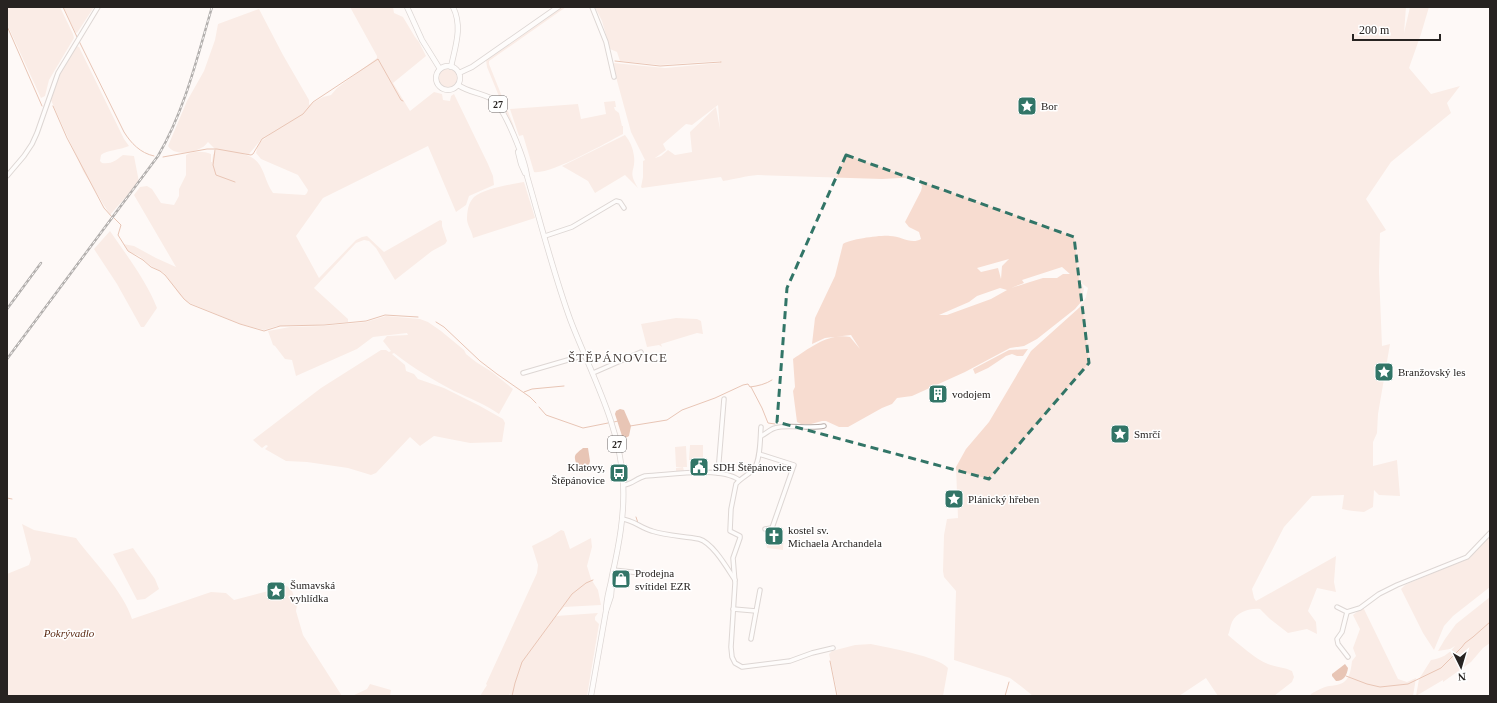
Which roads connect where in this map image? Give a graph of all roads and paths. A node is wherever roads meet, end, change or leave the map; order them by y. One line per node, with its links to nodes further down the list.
1 (98, 7): 11 (street)
2 (407, 7): 7 (main road)
3 (453, 7): 6 (main road)
4 (558, 7): 8 (main road)
5 (592, 7): 9 (street)
6 (450, 67): 7 (main road); 8 (main road)
7 (440, 69): 10 (main road)
8 (459, 73): 10 (main road)
9 (614, 76)
10 (458, 85): 13 (main road, 27)
11 (7, 176)
12 (624, 208): 13 (street)
13 (545, 236): 15 (main road, 27)
14 (641, 352): 17 (street)
15 (585, 355): 16 (street); 17 (main road, 27)
16 (522, 373)
17 (593, 373): 25 (main road, 27)
18 (724, 399): 23 (street)
19 (761, 426): 21 (street)
20 (824, 426): 21 (street)
21 (761, 436): 22 (street)
22 (759, 454): 24 (street); 27 (street)
23 (718, 473): 24 (street); 25 (street)
24 (739, 480): 31 (street)
25 (624, 485): 26 (main road, 27)
26 (622, 519): 29 (main road, 27); 31 (street)
27 (765, 529)
28 (1490, 533): 36 (street)
29 (613, 570): 30 (street); 40 (main road, 27)
30 (659, 575)
31 (735, 580): 34 (street)
32 (760, 590): 35 (street)
33 (1336, 606): 36 (street)
34 (733, 609): 35 (street); 38 (street)
35 (756, 612): 37 (street)
36 (1348, 612): 39 (street)
37 (751, 639)
38 (833, 648)
39 (1348, 657)
40 (591, 696)

